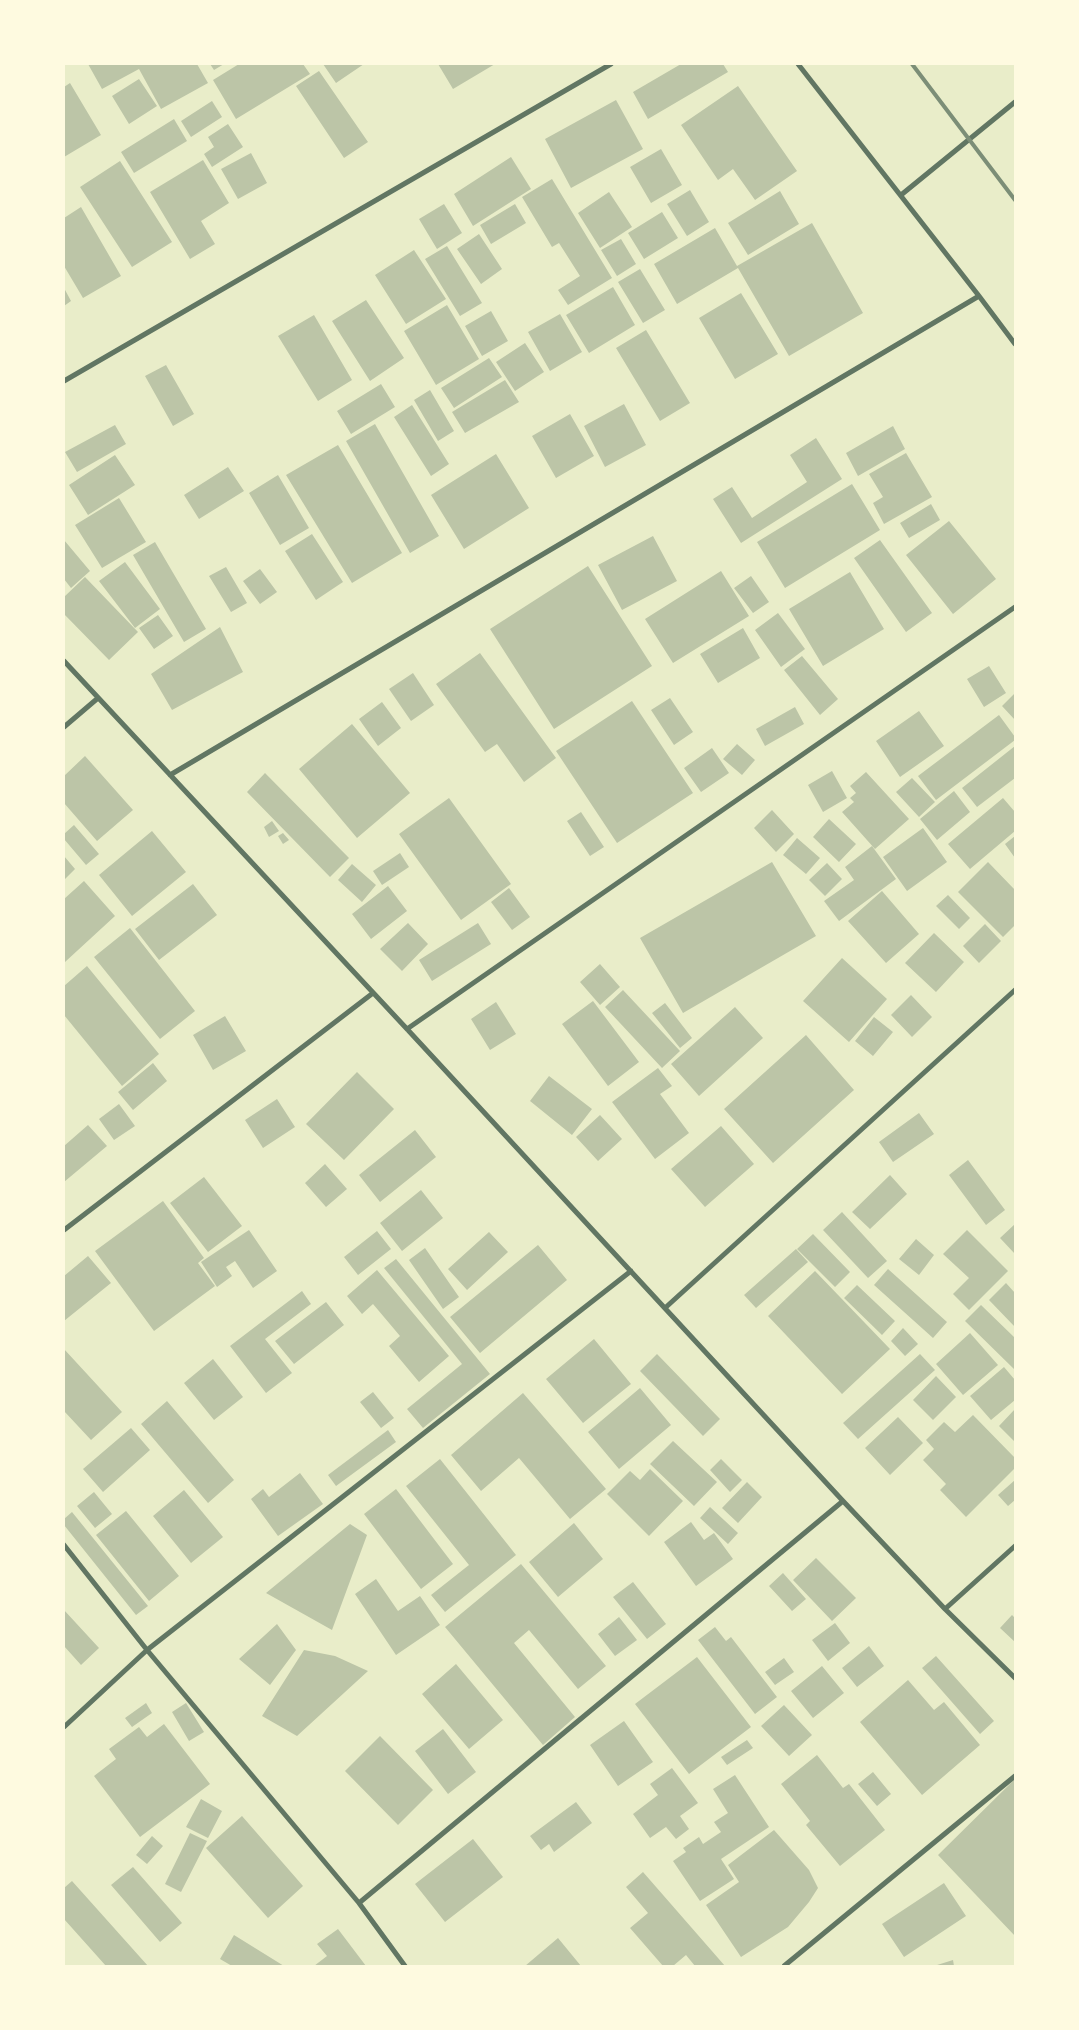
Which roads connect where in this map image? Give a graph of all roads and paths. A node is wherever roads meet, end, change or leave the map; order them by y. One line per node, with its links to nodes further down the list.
1 (611, 64): 7 (street)
2 (798, 64): 4 (street)
3 (1015, 102): 4 (street)
4 (901, 195): 5 (street)
5 (980, 296): 6 (street); 12 (street)
6 (1015, 344)
7 (64, 381)
8 (1015, 607): 15 (street)
9 (64, 661): 10 (street)
10 (98, 698): 11 (street); 12 (street)
11 (64, 727)
12 (170, 775): 14 (street)
13 (1015, 990): 18 (street)
14 (373, 993): 15 (street); 16 (street)
15 (407, 1029): 17 (street)
16 (64, 1230)
17 (631, 1271): 18 (street); 23 (street)
18 (665, 1308): 19 (street)
19 (843, 1501): 22 (street); 27 (street)
20 (64, 1545): 23 (street)
21 (1015, 1546): 22 (street)
22 (945, 1609): 24 (street)
23 (147, 1650): 25 (street); 27 (street)
24 (1015, 1678)
25 (64, 1728)
26 (1015, 1776): 29 (street)
27 (358, 1903): 28 (street)
28 (405, 1966)
29 (784, 1966)

